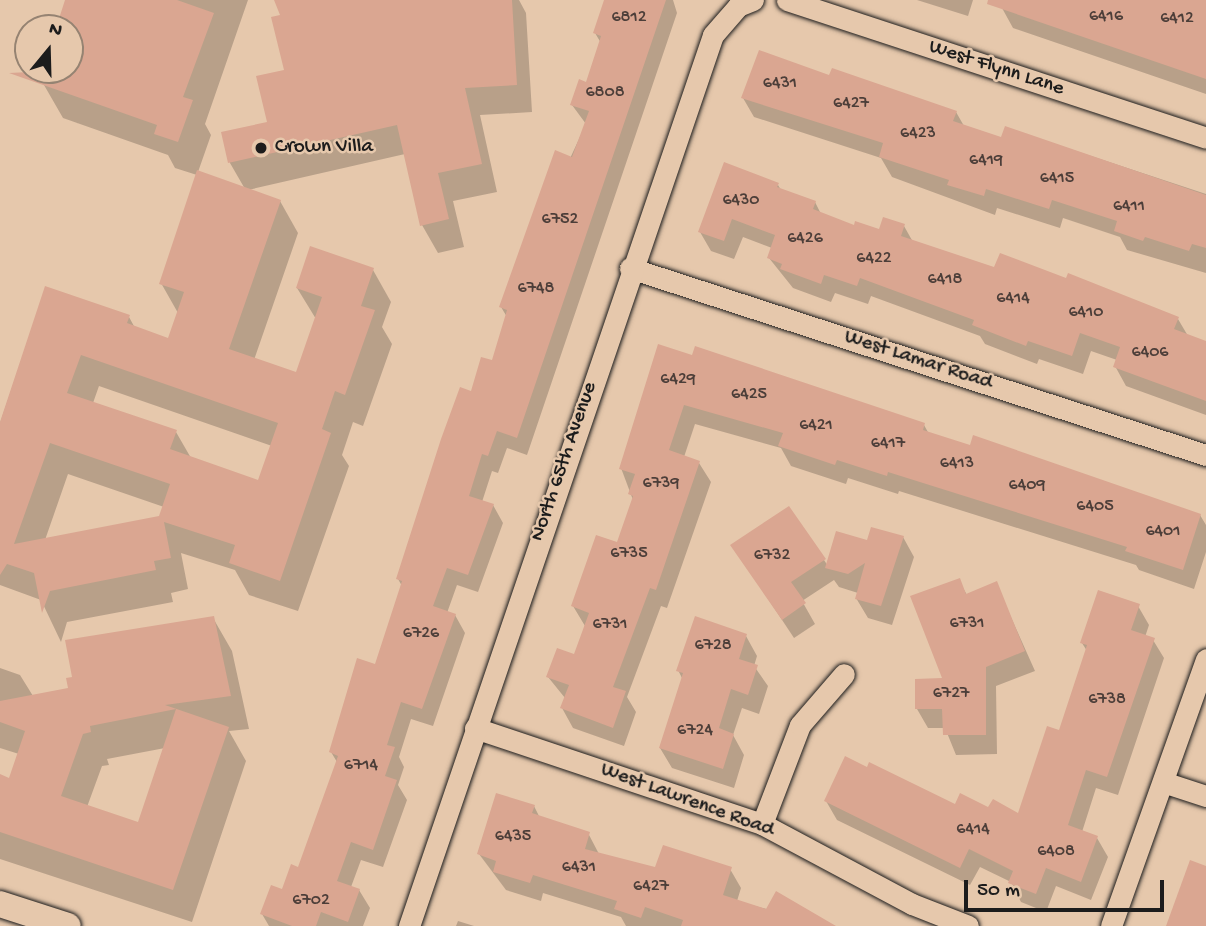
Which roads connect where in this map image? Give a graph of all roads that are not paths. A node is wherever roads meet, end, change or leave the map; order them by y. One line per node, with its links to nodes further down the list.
1 (787, 0): 3 (street, West Flynn Lane)
2 (745, 3): 4 (street, North 65th Avenue)
3 (1206, 138)
4 (630, 268): 5 (street, West Lamar Road); 8 (street, North 65th Avenue)
5 (1206, 455)
6 (1206, 659): 9 (street)
7 (844, 674): 11 (street)
8 (475, 729): 11 (street, West Lawrence Road); 14 (street, North 65th Avenue)
9 (1163, 782): 10 (street); 16 (street)
10 (1206, 796)
11 (762, 824): 15 (street, West Lawrence Road)
12 (0, 904): 13 (street)
13 (68, 926)
14 (409, 926)
15 (968, 926)
16 (1111, 926)

